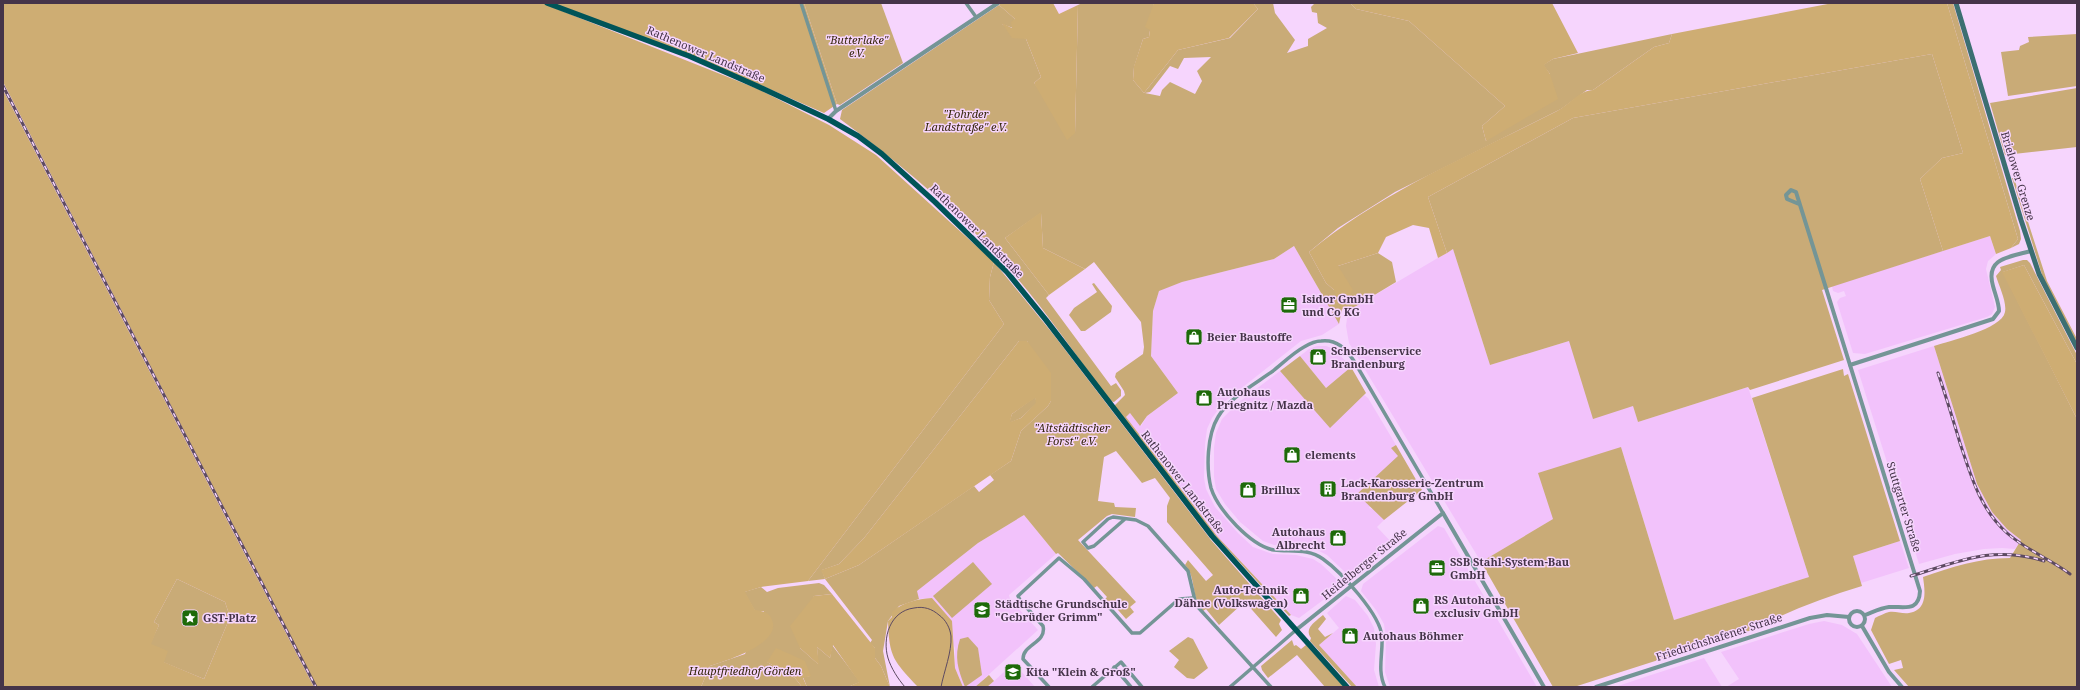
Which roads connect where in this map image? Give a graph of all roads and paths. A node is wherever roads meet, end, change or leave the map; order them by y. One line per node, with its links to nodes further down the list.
1 (547, 3): 8 (main road, Rathenower Landstraße)
2 (801, 3): 7 (street)
3 (966, 3): 6 (street)
4 (998, 3): 6 (street)
5 (1956, 3): 10 (main road, Brielower Grenze)
6 (976, 18): 7 (street)
7 (836, 111): 8 (street)
8 (828, 119): 20 (main road, Rathenower Landstraße)
9 (1799, 204): 12 (street, Stuttgarter Straße)
10 (2031, 251): 11 (main road, Brielower Grenze); 12 (street)
11 (2077, 348)
12 (1850, 364): 17 (street, Stuttgarter Straße)
13 (1443, 513): 15 (street, Heidelberger Straße); 15 (street); 31 (street)
14 (1125, 518): 14 (street); 16 (street)
15 (1351, 586): 20 (street, Heidelberger Straße); 30 (street)
16 (1193, 598): 22 (street); 23 (street)
17 (1865, 615): 18 (street, Friedrichshafener Straße); 19 (street)
18 (1849, 617): 19 (street, Friedrichshafener Straße); 32 (street, Friedrichshafener Straße)
19 (1862, 626): 33 (street, Friedrichshafener Straße)
20 (1296, 630): 22 (street); 29 (main road, Rathenower Landstraße)
21 (1114, 667): 24 (street); 25 (street); 26 (street)
22 (1253, 668): 27 (street); 28 (street)
23 (1049, 687)
24 (1092, 687)
25 (1131, 687)
26 (1142, 687)
27 (1230, 687)
28 (1271, 687)
29 (1347, 687)
30 (1385, 687)
31 (1544, 687)
32 (1596, 687)
33 (1902, 687)

